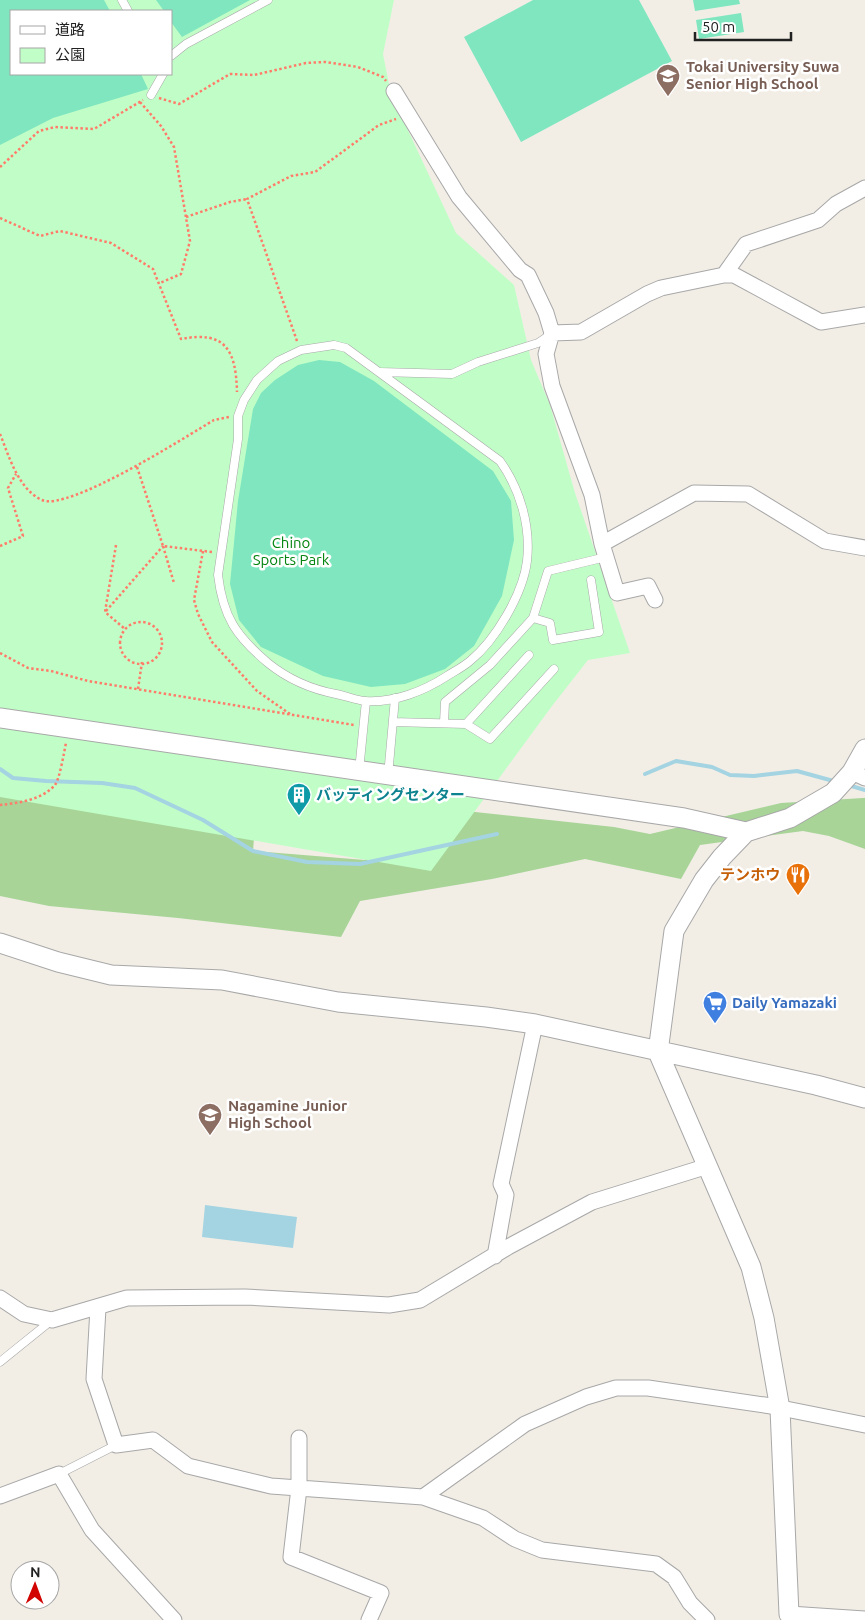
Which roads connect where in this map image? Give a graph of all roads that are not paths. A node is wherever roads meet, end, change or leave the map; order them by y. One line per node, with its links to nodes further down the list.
1 (268, 0): 2 (lane)
2 (172, 55)
3 (162, 75): 5 (lane)
4 (394, 91): 9 (street)
5 (151, 95)
6 (865, 188): 7 (street)
7 (724, 275): 8 (street); 9 (street)
8 (865, 315)
9 (552, 333): 10 (lane); 12 (street)
10 (380, 372): 18 (lane); 19 (lane)
11 (865, 548): 12 (street)
12 (604, 551): 14 (street); 15 (lane)
13 (591, 580): 15 (lane)
14 (654, 600)
15 (533, 618): 22 (lane)
16 (529, 655): 23 (lane)
17 (554, 670): 23 (lane)
18 (395, 698): 19 (lane); 21 (lane)
19 (366, 701): 25 (lane)
20 (0, 718): 25 (street)
21 (393, 722): 22 (lane); 27 (lane)
22 (444, 723): 23 (lane)
23 (466, 724)
24 (865, 749): 26 (street)
25 (359, 771): 27 (street)
26 (859, 775): 28 (street)
27 (388, 776): 28 (street)
28 (746, 832): 31 (street)
29 (0, 943): 30 (street)
30 (535, 1024): 31 (street); 34 (street)
31 (658, 1052): 32 (street); 33 (street)
32 (865, 1098)
33 (708, 1166): 34 (street); 39 (street)
34 (495, 1256): 36 (street)
35 (0, 1298): 37 (street)
36 (98, 1308): 37 (street); 42 (street)
37 (52, 1320): 38 (lane)
38 (0, 1362)
39 (780, 1408): 40 (street); 46 (street); 47 (street)
40 (865, 1425)
41 (299, 1438): 44 (street)
42 (116, 1445): 43 (lane); 44 (street)
43 (59, 1474): 45 (street); 49 (street)
44 (298, 1488): 46 (street); 50 (street)
45 (0, 1496)
46 (423, 1497): 51 (street)
47 (795, 1616): 48 (street)
48 (865, 1619)
49 (174, 1620)
50 (369, 1620)
51 (707, 1620)

